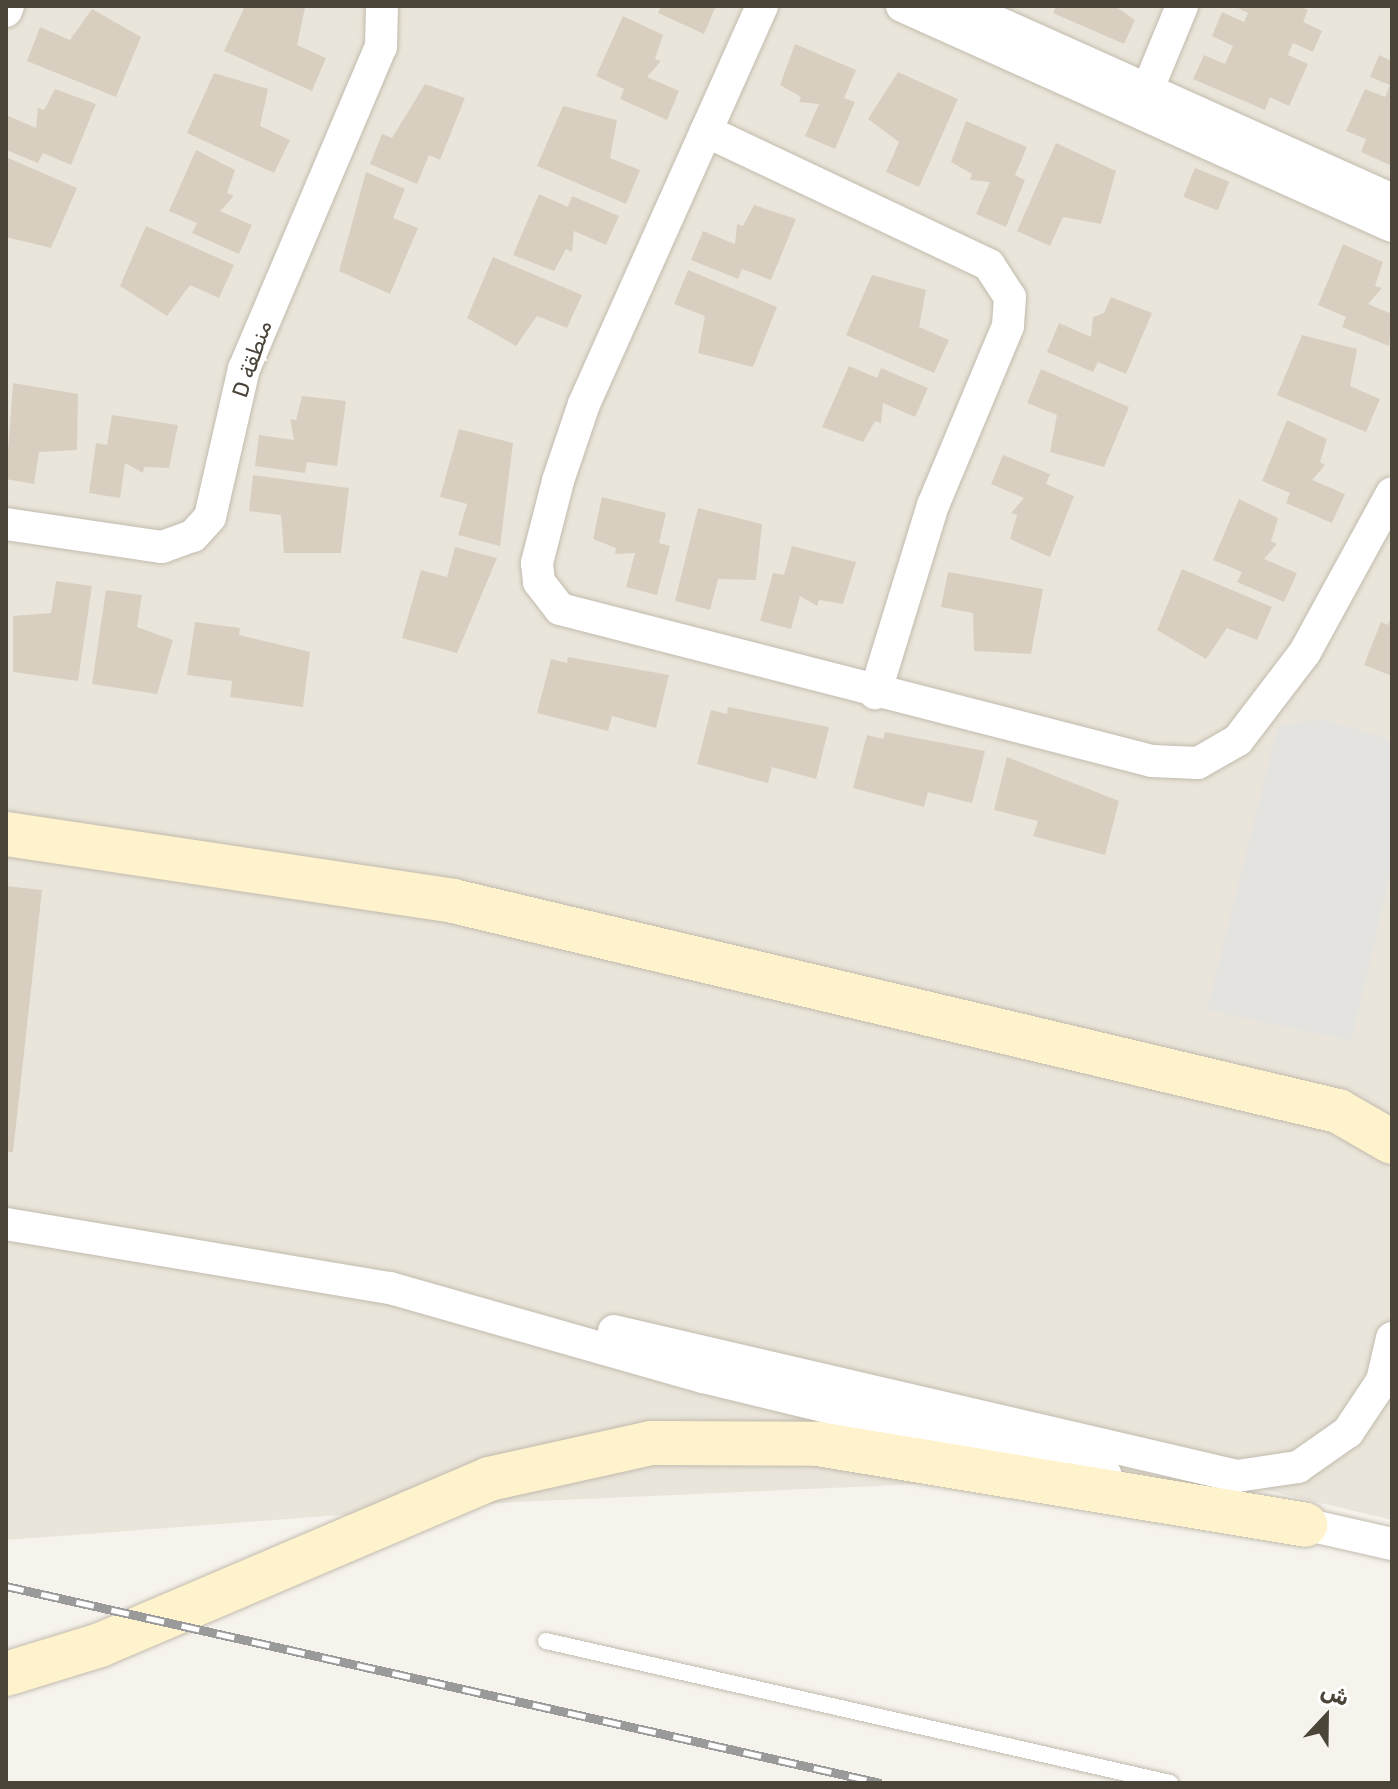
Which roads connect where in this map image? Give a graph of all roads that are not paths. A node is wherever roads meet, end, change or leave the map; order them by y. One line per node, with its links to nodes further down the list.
1 (382, 6): 11 (street, D منطقة)
2 (762, 6): 7 (street)
3 (902, 6): 9 (street)
4 (961, 6): 6 (street)
5 (1182, 6): 6 (street)
6 (1147, 91): 8 (street)
7 (706, 131): 12 (street); 12 (street)
8 (1392, 200)
9 (1392, 226)
10 (1392, 493): 12 (street)
11 (6, 524)
12 (875, 693)
13 (6, 834): 15 (street)
14 (1392, 1108): 15 (street)
15 (1338, 1111): 16 (street)
16 (1392, 1142)
17 (6, 1224): 18 (street)
18 (516, 1324): 19 (street); 20 (street)
19 (1392, 1338)
20 (1305, 1525): 21 (street); 23 (street)
21 (1392, 1544)
22 (546, 1641): 24 (lane)
23 (6, 1674)
24 (1170, 1783)

